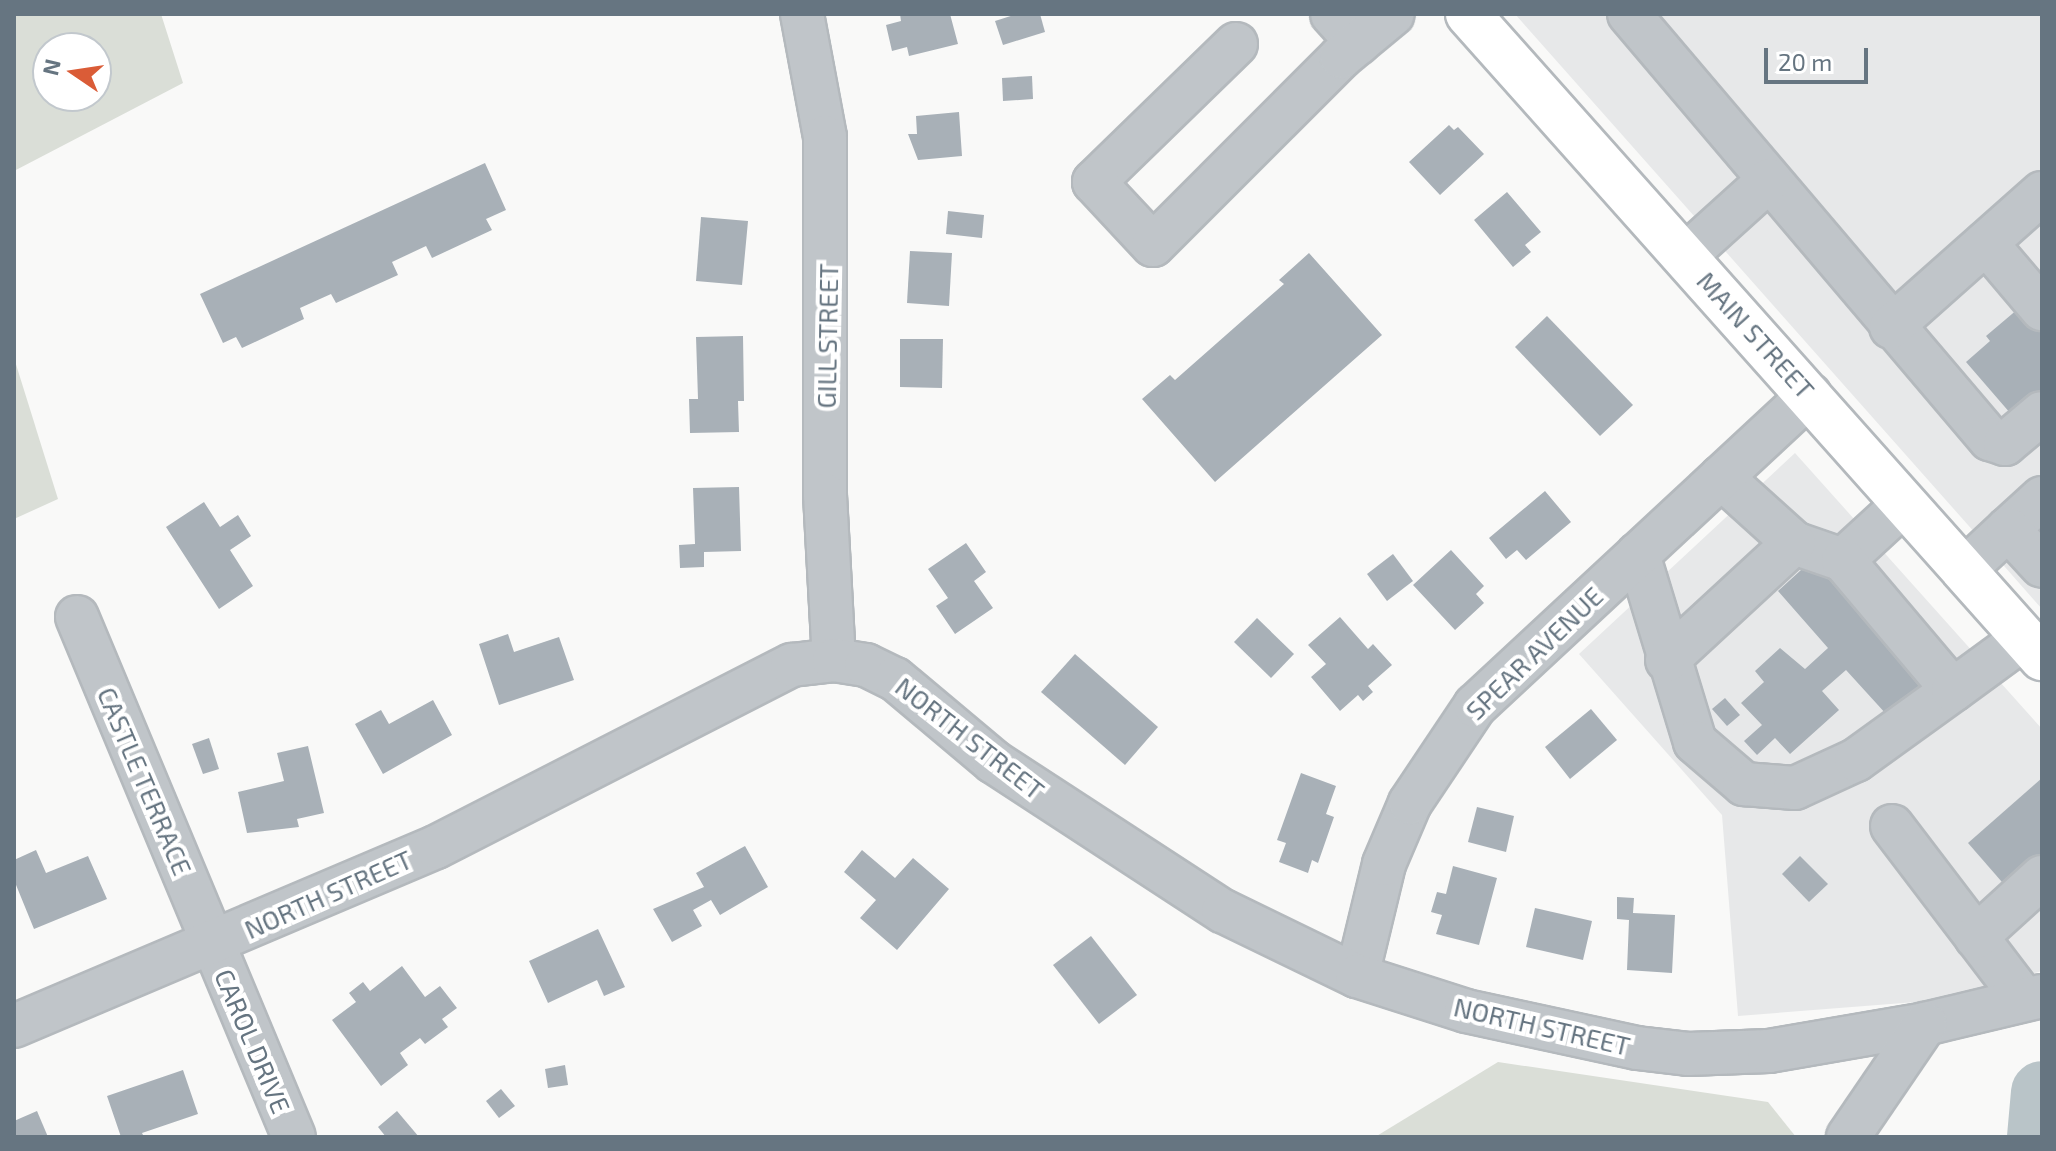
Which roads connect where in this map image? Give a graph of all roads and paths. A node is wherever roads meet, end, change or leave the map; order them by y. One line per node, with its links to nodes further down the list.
1 (802, 14): 27 (street, GILL STREET)
2 (1393, 14): 5 (street)
3 (1468, 14): 10 (main road, MAIN STREET)
4 (1629, 14): 7 (street)
5 (1345, 28): 6 (street)
6 (1236, 44)
7 (1769, 180): 10 (street); 12 (street)
8 (2042, 193): 9 (street)
9 (1986, 243): 11 (street); 12 (street)
10 (1685, 256): 13 (main road, MAIN STREET)
11 (2042, 309)
12 (1891, 327): 15 (street)
13 (1810, 395): 16 (street, SPEAR AVENUE); 18 (main road, MAIN STREET)
14 (2042, 413): 15 (street)
15 (2024, 443)
16 (1721, 477): 20 (street); 21 (street, SPEAR AVENUE)
17 (2042, 498): 19 (street)
18 (1905, 503): 22 (street); 24 (main road, MAIN STREET)
19 (2008, 529): 23 (street); 24 (street)
20 (1794, 543): 22 (street); 28 (street)
21 (1638, 554): 28 (street); 34 (street, SPEAR AVENUE)
22 (1843, 560): 29 (street)
23 (2042, 566)
24 (1964, 570): 26 (main road, MAIN STREET)
25 (77, 617): 33 (street, CASTLE TERRACE)
26 (2033, 648): 29 (street)
27 (834, 660): 33 (street, NORTH STREET); 34 (street, NORTH STREET)
28 (1667, 660): 29 (street)
29 (1953, 690)
30 (1892, 826): 32 (street)
31 (2042, 877): 32 (street)
32 (1976, 937): 35 (street)
33 (213, 945): 37 (street, NORTH STREET); 38 (street, CAROL DRIVE)
34 (1357, 976): 36 (street, NORTH STREET)
35 (2033, 998): 36 (street, NORTH STREET)
36 (1925, 1024): 39 (street)
37 (14, 1026)
38 (294, 1137)
39 (1848, 1137)

